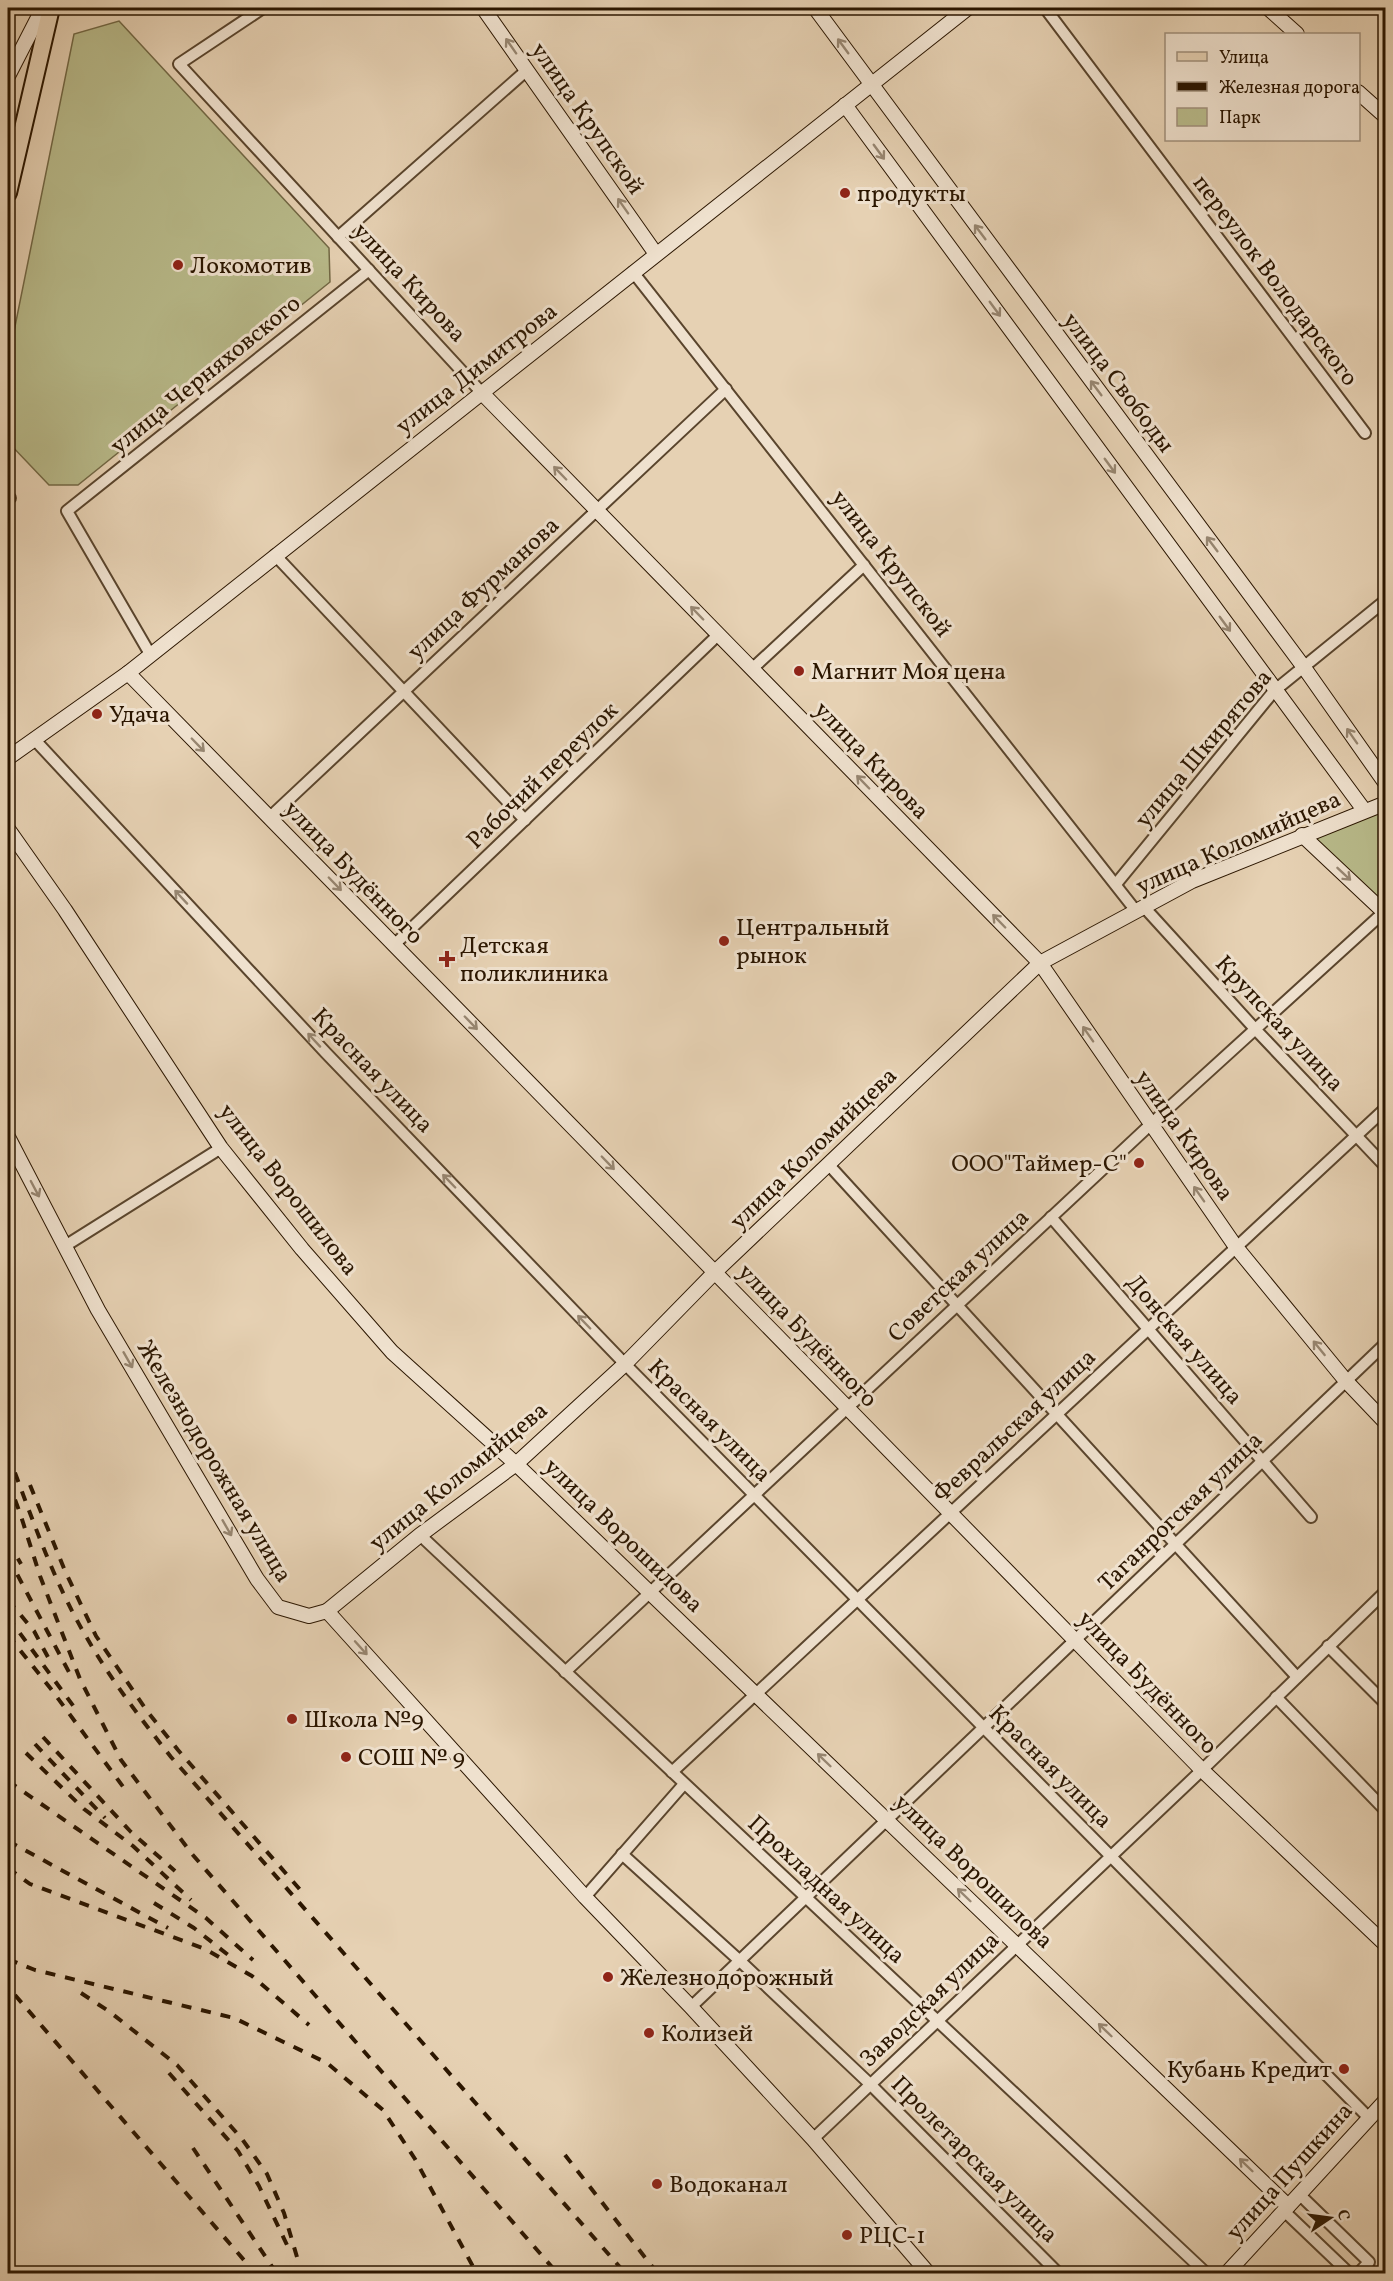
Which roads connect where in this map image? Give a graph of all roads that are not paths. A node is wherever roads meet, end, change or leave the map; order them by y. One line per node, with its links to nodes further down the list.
1 (43, 8): 11 (street)
2 (51, 8): 16 (main road)
3 (263, 8): 17 (street, улица Кирова)
4 (483, 8): 10 (street, улица Крупской, one-way to 4)
5 (815, 8): 12 (street, улица Свободы, one-way to 5)
6 (968, 8): 12 (street, улица Димитрова)
7 (1046, 8): 23 (street, переулок Володарского)
8 (1268, 8): 9 (street)
9 (1296, 33)
10 (527, 70): 17 (street); 18 (street, улица Крупской, one-way to 10)
11 (8, 76)
12 (870, 84): 14 (street, улица Димитрова); 30 (street, улица Свободы, one-way to 12)
13 (1360, 93): 15 (street)
14 (845, 105): 18 (street, улица Димитрова); 34 (street, one-way to 34)
15 (1386, 117)
16 (8, 193)
17 (338, 237): 19 (street, улица Кирова)
18 (656, 254): 20 (street, улица Димитрова)
19 (369, 270): 22 (street, улица Кирова); 29 (street, улица Черняховского)
20 (633, 272): 21 (street, улица Крупской); 22 (street, улица Димитрова)
21 (726, 389): 24 (street, улица Фурманова); 26 (street, улица Крупской)
22 (481, 392): 24 (street, улица Кирова, one-way to 22); 25 (street, улица Димитрова)
23 (1365, 433)
24 (597, 510): 28 (street, улица Кирова, one-way to 24); 33 (street, улица Фурманова)
25 (275, 555): 29 (street, улица Димитрова); 33 (street)
26 (864, 565): 31 (street); 44 (street, улица Крупской)
27 (1386, 600): 30 (street, улица Шкирятова)
28 (718, 635): 31 (street, улица Кирова); 41 (street, Рабочий переулок)
29 (150, 654): 32 (street, улица Димитрова)
30 (1303, 666): 34 (street, улица Шкирятова); 37 (street, улица Свободы, one-way to 30)
31 (752, 669): 48 (street, улица Кирова, one-way to 31)
32 (128, 673): 35 (street, улица Димитрова); 40 (street, улица Будённого, one-way to 40)
33 (404, 691): 40 (street, улица Фурманова); 41 (street)
34 (1274, 691): 39 (street); 44 (street, улица Шкирятова)
35 (34, 739): 36 (street, улица Димитрова); 64 (street, Красная улица, one-way to 35)
36 (8, 758)
37 (1386, 784)
38 (1386, 803): 39 (street, улица Коломийцева)
39 (1364, 810): 43 (street, улица Коломийцева)
40 (269, 818): 47 (street, улица Будённого, one-way to 47)
41 (525, 820): 47 (street, Рабочий переулок)
42 (8, 829): 54 (street, улица Ворошилова)
43 (1302, 835): 45 (street, улица Коломийцева); 46 (street, one-way to 46)
44 (1116, 884): 45 (street, улица Крупской)
45 (1140, 909): 48 (street, улица Коломийцева); 49 (street, Крупская улица)
46 (1385, 913): 49 (street, Советская улица)
47 (394, 945): 60 (street, улица Будённого, one-way to 60)
48 (1040, 963): 51 (street, улица Кирова, one-way to 48); 55 (street, улица Коломийцева)
49 (1256, 1030): 51 (street, Советская улица); 52 (street, Крупская улица)
50 (1386, 1108): 52 (street, Февральская улица)
51 (1150, 1124): 57 (street, Советская улица); 59 (street, улица Кирова, one-way to 51)
52 (1356, 1136): 56 (street, Крупская улица); 59 (street, Февральская улица)
53 (8, 1137): 58 (street, Железнодорожная улица, one-way to 58)
54 (221, 1148): 58 (street); 70 (street, улица Ворошилова)
55 (828, 1164): 60 (street, улица Коломийцева); 61 (street)
56 (1386, 1167)
57 (1051, 1217): 61 (street, Советская улица); 62 (street, Донская улица)
58 (65, 1246): 79 (street, Железнодорожная улица, one-way to 79)
59 (1236, 1247): 62 (street, Февральская улица); 65 (street, улица Кирова, one-way to 59)
60 (715, 1272): 64 (street, улица Коломийцева); 66 (street, улица Будённого)
61 (957, 1305): 66 (street, Советская улица); 67 (street)
62 (1148, 1328): 67 (street, Февральская улица); 69 (street, Донская улица)
63 (1386, 1343): 65 (street, Таганрогская улица)
64 (625, 1364): 70 (street, улица Коломийцева); 71 (street, Красная улица)
65 (1346, 1381): 68 (street, улица Кирова); 69 (street, Таганрогская улица)
66 (847, 1407): 71 (street, Советская улица); 72 (street, улица Будённого)
67 (1057, 1414): 72 (street, Февральская улица); 75 (street)
68 (1386, 1423)
69 (1263, 1460): 73 (street, Донская улица); 75 (street, Таганрогская улица)
70 (516, 1464): 74 (street, улица Коломийцева); 77 (street, улица Ворошилова)
71 (754, 1495): 77 (street, Советская улица); 78 (street, Красная улица)
72 (950, 1513): 78 (street, Февральская улица); 80 (street, улица Будённого)
73 (1311, 1517)
74 (420, 1536): 79 (street, улица Коломийцева); 82 (street, Прохладная улица)
75 (1176, 1544): 80 (street, Таганрогская улица); 83 (street)
76 (1386, 1591): 81 (street, Заводская улица)
77 (649, 1593): 82 (street, Советская улица); 84 (street, улица Ворошилова)
78 (857, 1599): 84 (street, Февральская улица); 87 (street, Красная улица)
79 (327, 1611): 95 (street, one-way to 95)
80 (1075, 1640): 87 (street, Таганрогская улица); 88 (street, улица Будённого)
81 (1328, 1646): 83 (street, Заводская улица); 86 (street)
82 (565, 1672): 89 (street, Прохладная улица)
83 (1297, 1677): 85 (street, Заводская улица)
84 (755, 1695): 89 (street, Февральская улица); 92 (street, улица Ворошилова, one-way to 84)
85 (1276, 1697): 88 (street, Заводская улица); 91 (street)
86 (1386, 1704)
87 (984, 1727): 92 (street, Таганрогская улица); 94 (street, Красная улица)
88 (1202, 1770): 94 (street, Заводская улица); 98 (street, улица Будённого)
89 (672, 1772): 90 (street, Прохладная улица)
90 (684, 1784): 93 (street); 96 (street, Прохладная улица)
91 (1386, 1811)
92 (886, 1820): 96 (street, Таганрогская улица); 97 (street, улица Ворошилова, one-way to 92)
93 (622, 1854): 95 (street); 99 (street, Пролетарская улица)
94 (1110, 1856): 97 (street, Заводская улица); 104 (street, Красная улица)
95 (585, 1897): 100 (street)
96 (806, 1898): 99 (street, Таганрогская улица); 101 (street, Прохладная улица)
97 (1016, 1945): 101 (street, Заводская улица); 107 (street, улица Ворошилова, one-way to 97)
98 (1386, 1945)
99 (740, 1961): 100 (street, Таганрогская улица); 102 (street, Пролетарская улица)
100 (691, 2007): 105 (street)
101 (937, 2021): 102 (street, Заводская улица); 110 (street, Прохладная улица)
102 (870, 2084): 105 (street, Заводская улица); 109 (street, Пролетарская улица)
103 (1386, 2100): 104 (street, улица Пушкина)
104 (1369, 2118): 106 (street, улица Пушкина)
105 (813, 2139): 108 (street)
106 (1299, 2194): 107 (street, улица Пушкина); 113 (street)
107 (1286, 2208): 111 (street, улица Пушкина); 112 (street, улица Ворошилова)
108 (929, 2274)
109 (1059, 2274)
110 (1207, 2274)
111 (1226, 2274)
112 (1350, 2274)
113 (1358, 2274)

